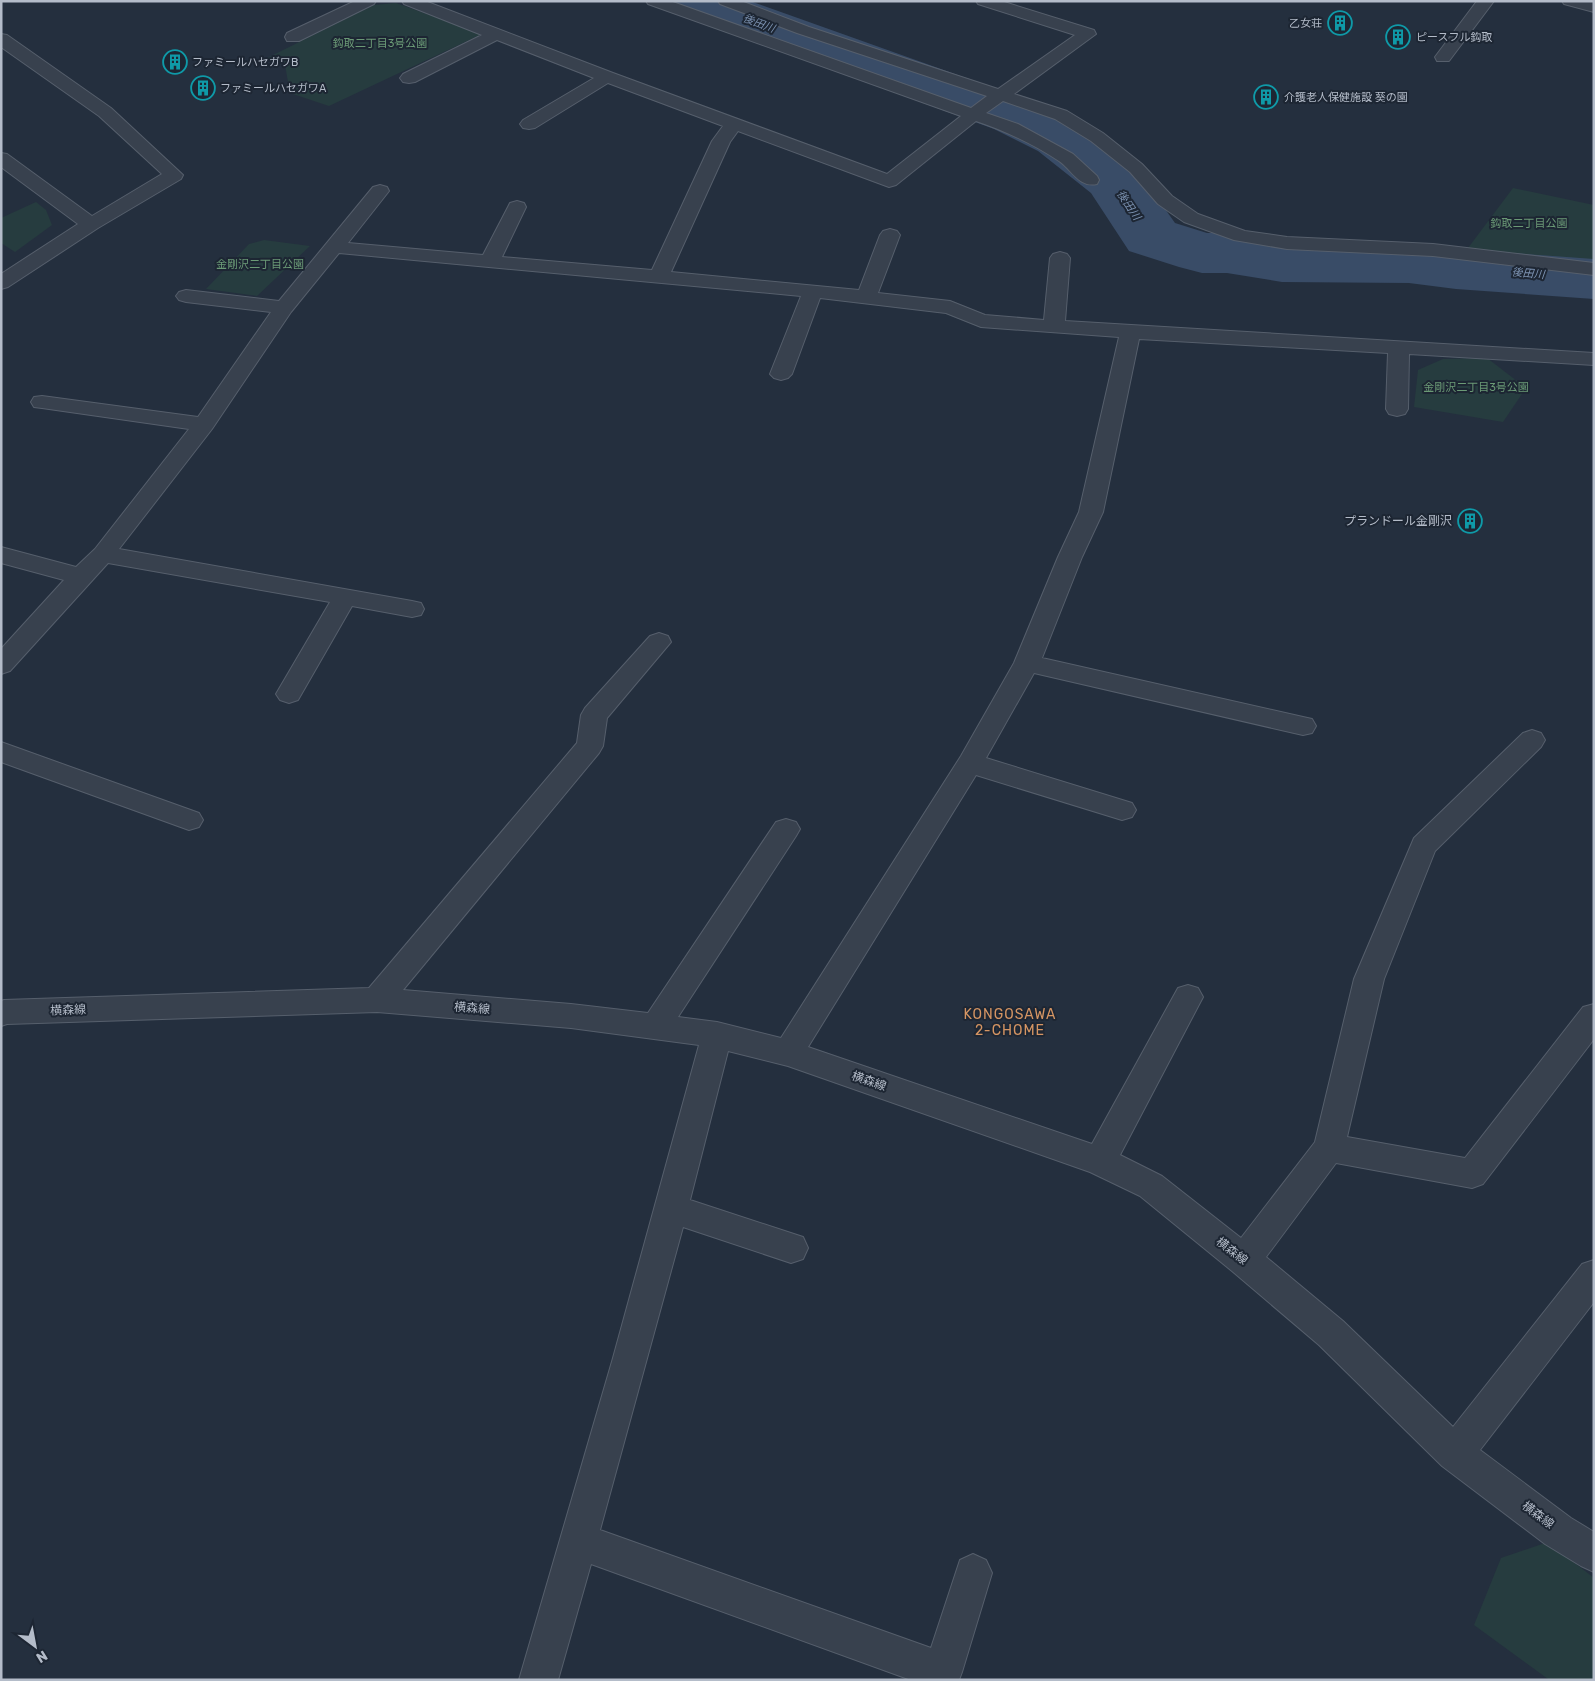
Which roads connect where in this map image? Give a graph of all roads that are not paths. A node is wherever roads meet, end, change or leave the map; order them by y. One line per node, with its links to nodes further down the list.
1 (368, 1): 10 (street)
2 (410, 1): 9 (street)
3 (654, 1): 15 (street)
4 (726, 1): 15 (street)
5 (984, 1): 15 (street)
6 (1486, 1): 12 (street)
7 (1570, 1): 8 (street)
8 (1594, 7)
9 (496, 34): 13 (street); 14 (street)
10 (293, 37)
11 (1, 39): 22 (street)
12 (1443, 57)
13 (607, 77): 16 (street); 17 (street)
14 (409, 78)
15 (987, 106): 17 (street); 19 (street); 27 (street)
16 (529, 124)
17 (734, 124): 28 (street)
18 (3, 161): 22 (street)
19 (1090, 180)
20 (380, 191): 24 (street)
21 (517, 207): 26 (street)
22 (91, 224): 29 (street)
23 (890, 235): 32 (street)
24 (333, 247): 26 (street); 33 (street)
25 (1060, 258): 34 (street)
26 (490, 261): 28 (street)
27 (1594, 269)
28 (659, 276): 30 (street)
29 (1, 283)
30 (813, 291): 32 (street); 38 (street)
31 (186, 296): 33 (street)
32 (866, 297): 34 (street)
33 (284, 308): 41 (street)
34 (1054, 326): 35 (street)
35 (1130, 332): 36 (street); 48 (street)
36 (1399, 347): 37 (street); 40 (street)
37 (1594, 360)
38 (781, 374)
39 (42, 402): 41 (street)
40 (1397, 409)
41 (204, 424): 42 (street)
42 (103, 554): 44 (street); 45 (street)
43 (1, 555): 44 (street)
44 (81, 576): 49 (street)
45 (345, 597): 46 (street); 50 (street)
46 (412, 609)
47 (659, 642): 59 (street)
48 (1027, 663): 51 (street); 54 (street)
49 (1, 665)
50 (289, 694)
51 (1303, 726)
52 (1532, 740): 65 (street)
53 (1, 752): 56 (street)
54 (970, 763): 55 (street); 64 (street)
55 (1122, 810)
56 (189, 820)
57 (786, 829): 62 (street)
58 (1188, 997): 66 (street)
59 (378, 1000): 60 (street, 横森線); 62 (street, 横森線)
60 (2, 1012)
61 (1594, 1016): 65 (street)
62 (655, 1027): 63 (street, 横森線)
63 (718, 1035): 64 (street, 横森線); 67 (street)
64 (788, 1053): 66 (street, 横森線)
65 (1329, 1148): 69 (street)
66 (1100, 1161): 69 (street, 横森線)
67 (672, 1209): 68 (street); 72 (street)
68 (791, 1248)
69 (1244, 1260): 71 (street, 横森線)
70 (1594, 1275): 71 (street)
71 (1455, 1453): 73 (street, 横森線)
72 (580, 1541): 74 (street); 75 (street)
73 (1594, 1553)
74 (973, 1572)
75 (538, 1680)

